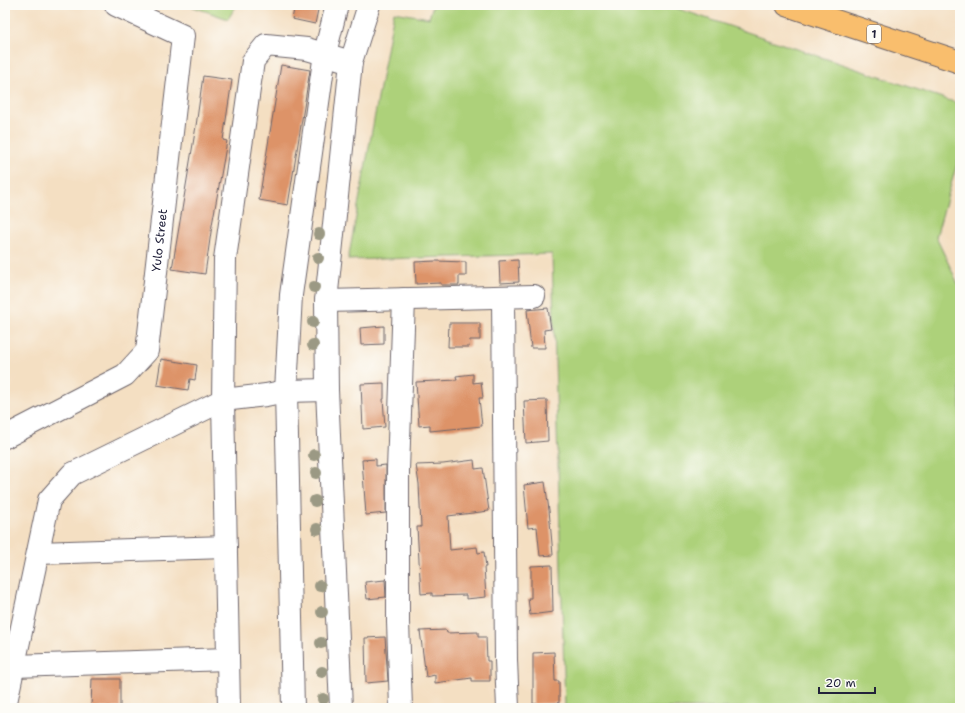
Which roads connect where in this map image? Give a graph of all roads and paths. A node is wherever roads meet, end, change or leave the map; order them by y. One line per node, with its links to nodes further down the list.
1 (116, 5): 15 (street, Yulo Street)
2 (337, 5): 5 (street)
3 (369, 5): 6 (street)
4 (787, 5): 7 (highway, 1)
5 (325, 53): 6 (street); 13 (street); 14 (street)
6 (351, 62): 11 (street)
7 (960, 62)
8 (534, 296): 9 (street)
9 (503, 297): 10 (street); 25 (street)
10 (404, 299): 11 (street); 24 (street)
11 (326, 301): 12 (street)
12 (327, 390): 13 (street); 23 (street)
13 (286, 391): 14 (street); 22 (street)
14 (223, 400): 16 (street); 17 (street)
15 (5, 437)
16 (226, 547): 17 (street); 18 (street)
17 (38, 552): 19 (street)
18 (228, 659): 19 (street); 21 (street)
19 (14, 666): 20 (street)
20 (5, 707)
21 (230, 708)
22 (293, 708)
23 (341, 708)
24 (401, 708)
25 (508, 708)

